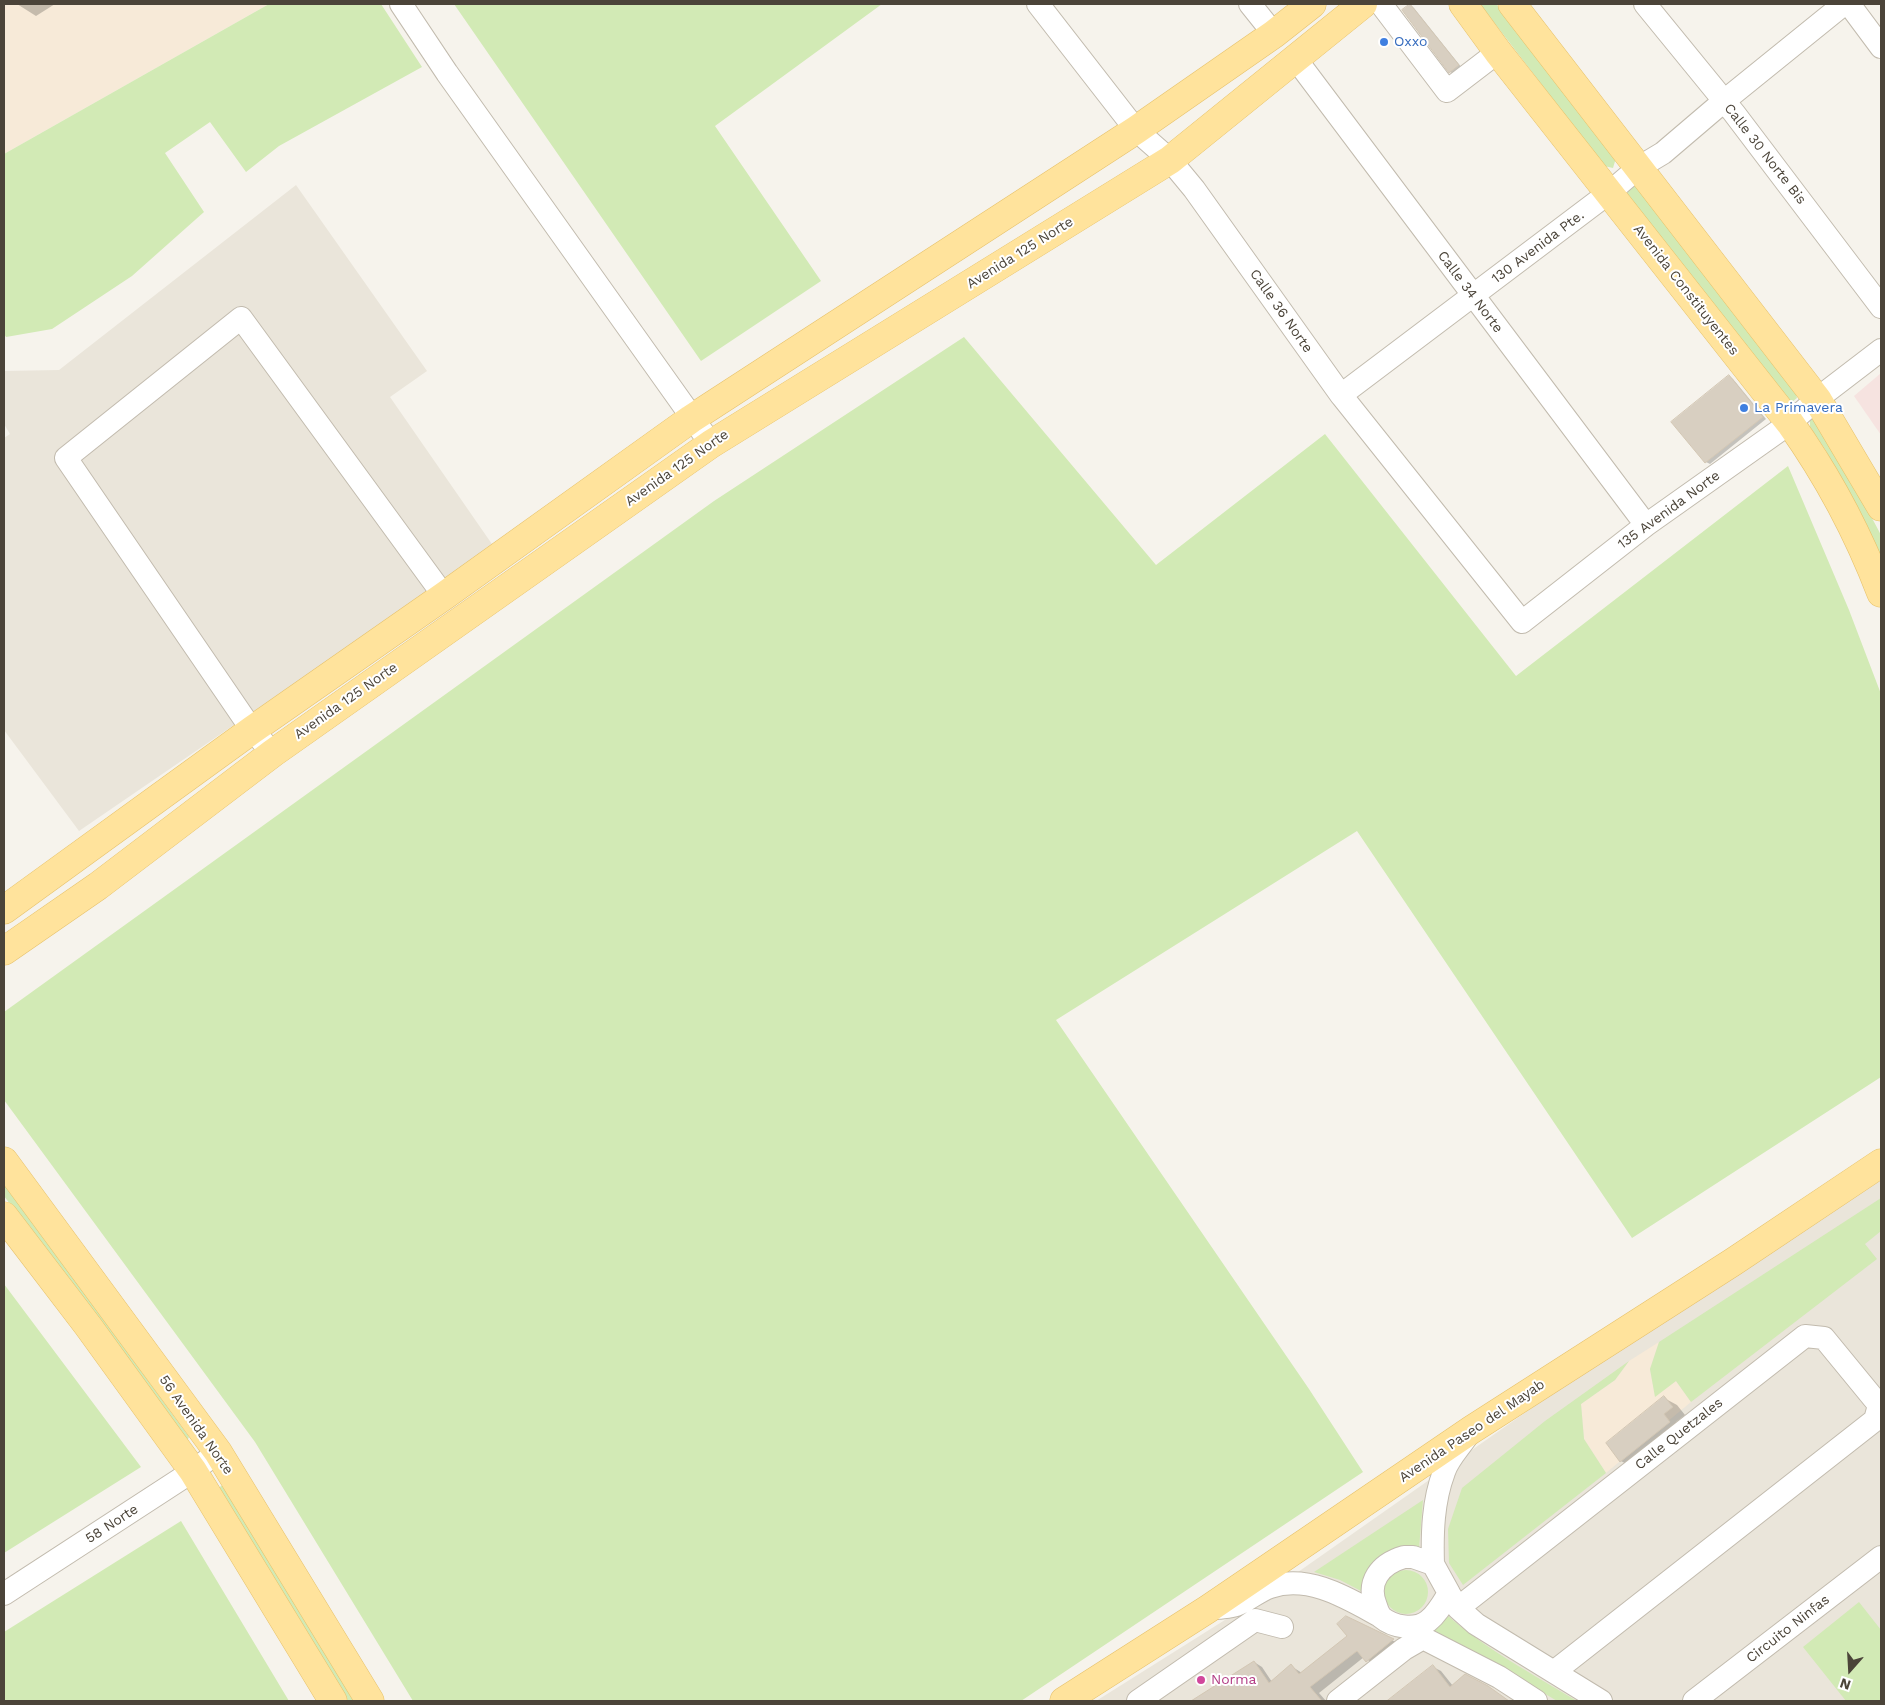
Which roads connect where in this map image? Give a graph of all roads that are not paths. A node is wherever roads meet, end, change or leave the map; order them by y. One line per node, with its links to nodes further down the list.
1 (401, 4): 26 (street)
2 (1038, 4): 17 (street, Calle 36 Norte)
3 (1250, 4): 12 (street)
4 (1312, 4): 12 (main road)
5 (1363, 4): 15 (main road, Avenida 125 Norte)
6 (1381, 4): 14 (street)
7 (1463, 4): 14 (main road, Avenida Constituyentes)
8 (1512, 4): 19 (main road)
9 (1645, 4): 16 (street, Calle 30 Norte Bis)
10 (1844, 4): 16 (street, 130 Avenida Pte.)
11 (1848, 4): 13 (street)
12 (1274, 34): 17 (main road)
13 (1881, 47)
14 (1498, 52): 20 (main road, Avenida Constituyentes)
15 (1295, 58): 18 (main road, Avenida 125 Norte); 21 (street, Calle 34 Norte)
16 (1724, 101): 19 (street, 130 Avenida Pte.); 22 (street, Calle 30 Norte Bis)
17 (1136, 130): 18 (street, Calle 36 Norte); 26 (main road)
18 (1170, 160): 24 (street, Calle 36 Norte); 28 (main road, Avenida 125 Norte)
19 (1638, 168): 20 (street, 130 Avenida Pte.); 25 (main road)
20 (1610, 192): 21 (street, 130 Avenida Pte.); 27 (main road, Avenida Constituyentes)
21 (1473, 296): 24 (street, 130 Avenida Pte.); 30 (street, Calle 34 Norte)
22 (1881, 307)
23 (1881, 350): 25 (street, 135 Avenida Norte)
24 (1341, 395): 33 (street, Calle 36 Norte)
25 (1818, 399): 27 (street, 135 Avenida Norte); 29 (main road)
26 (691, 419): 28 (street); 32 (main road)
27 (1790, 423): 30 (street, 135 Avenida Norte); 31 (main road, Avenida Constituyentes)
28 (711, 444): 35 (main road, Avenida 125 Norte)
29 (1881, 507)
30 (1646, 525): 33 (street, 135 Avenida Norte)
31 (1881, 593)
32 (444, 596): 34 (main road); 34 (street)
33 (1522, 622)
34 (252, 730): 35 (street); 36 (main road)
35 (273, 753): 37 (main road, Avenida 125 Norte)
36 (4, 910)
37 (4, 952)
38 (4, 1162): 43 (main road, 56 Avenida Norte)
39 (1881, 1163): 42 (main road, Avenida Paseo del Mayab)
40 (4, 1216): 44 (main road, 56 Avenida Norte)
41 (1878, 1421): 48 (street, Calle Quetzales); 53 (street, Calle Quetzales)
42 (1471, 1430): 46 (street); 49 (main road, Avenida Paseo del Mayab)
43 (218, 1452): 44 (street, 58 Norte); 56 (main road, 56 Avenida Norte)
44 (193, 1471): 47 (street, 58 Norte); 55 (main road, 56 Avenida Norte)
45 (1881, 1557): 61 (street, Circuito Ninfas)
46 (1433, 1564): 48 (street); 50 (street)
47 (4, 1594)
48 (1453, 1600): 52 (street); 53 (street)
49 (1208, 1608): 50 (street); 57 (main road, Avenida Paseo del Mayab)
50 (1380, 1616): 52 (street)
51 (1282, 1628): 58 (street)
52 (1417, 1632): 54 (street); 59 (street)
53 (1554, 1671): 60 (street)
54 (1526, 1699)
55 (333, 1701)
56 (370, 1701)
57 (1064, 1701)
58 (1138, 1701)
59 (1338, 1701)
60 (1601, 1701)
61 (1694, 1701)

